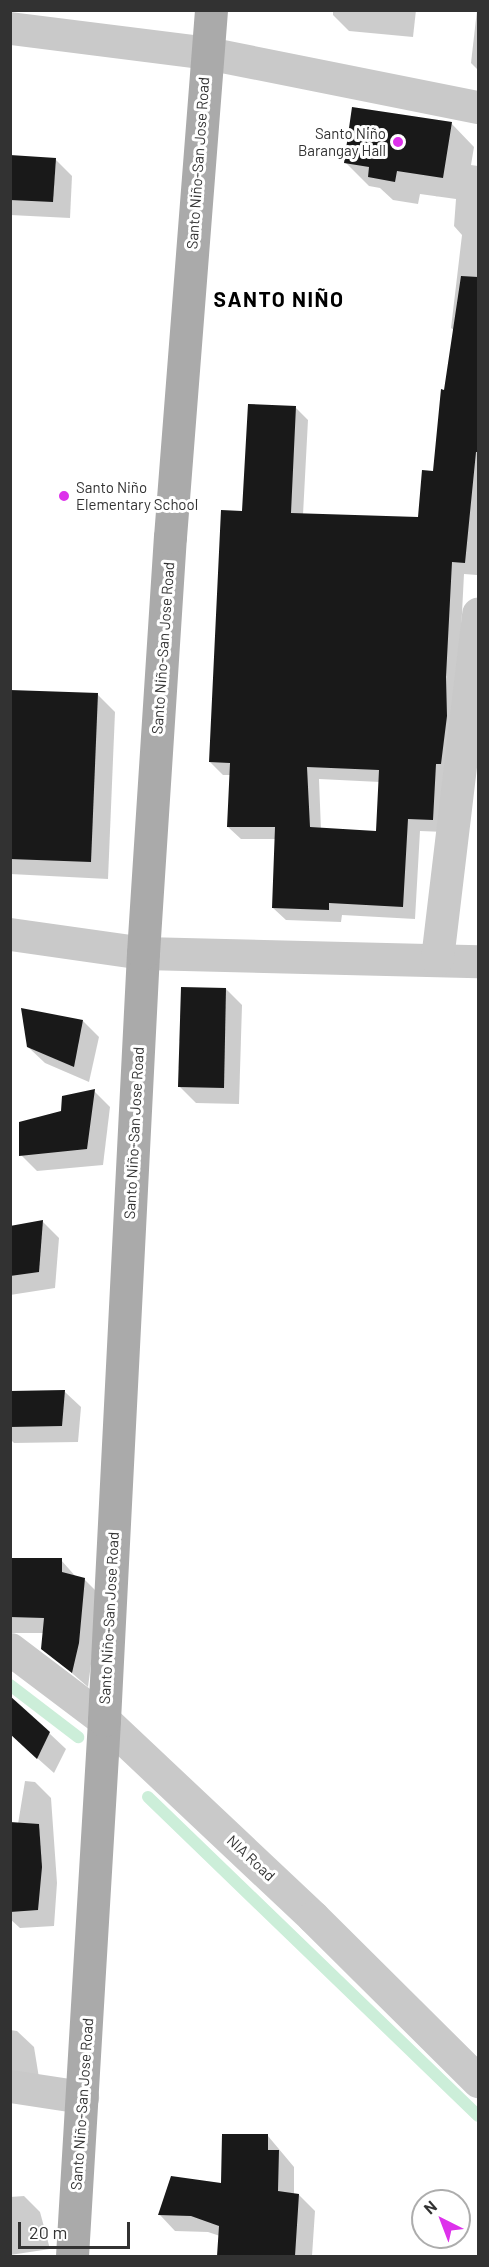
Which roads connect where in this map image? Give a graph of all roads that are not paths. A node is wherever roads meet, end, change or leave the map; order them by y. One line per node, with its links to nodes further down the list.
1 (211, 10): 3 (main road, Santo Niño-San Jose Road)
2 (10, 27): 3 (street)
3 (207, 53): 4 (street); 7 (main road, Santo Niño-San Jose Road)
4 (478, 107)
5 (478, 614): 8 (street)
6 (10, 934): 7 (street)
7 (143, 953): 8 (street); 11 (main road, Santo Niño-San Jose Road)
8 (437, 959): 9 (street)
9 (478, 961)
10 (10, 1649): 11 (street, NIA Road)
11 (104, 1720): 12 (street, NIA Road); 14 (main road, Santo Niño-San Jose Road)
12 (478, 2081)
13 (10, 2086): 14 (street)
14 (82, 2097): 15 (main road, Santo Niño-San Jose Road)
15 (72, 2256)

